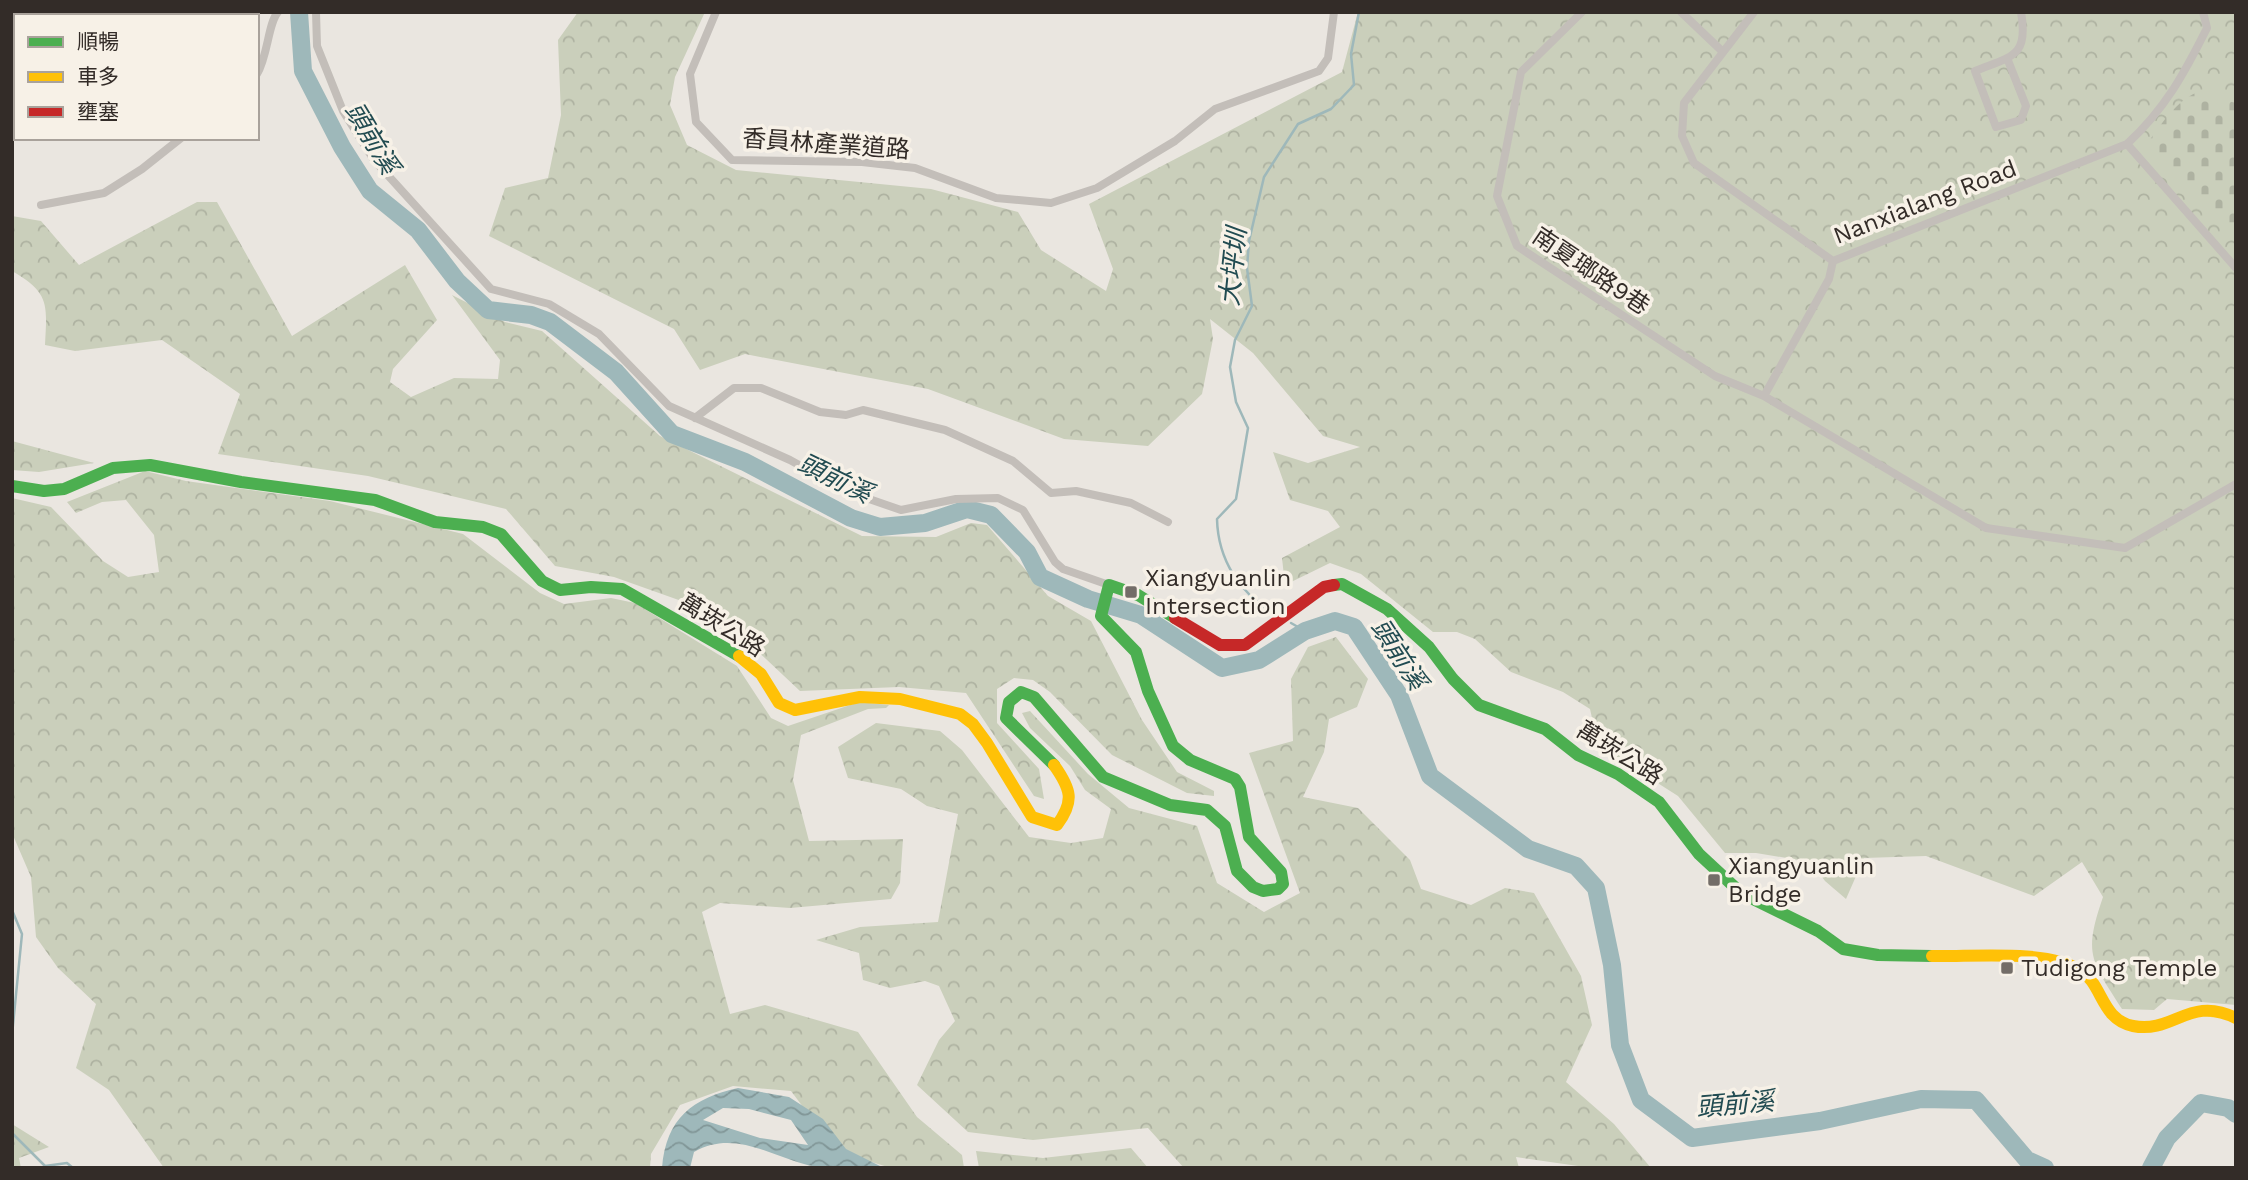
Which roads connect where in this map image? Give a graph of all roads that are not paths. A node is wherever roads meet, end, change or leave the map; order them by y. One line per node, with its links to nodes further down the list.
1 (278, 12): 12 (street)
2 (316, 12): 19 (street)
3 (716, 12): 4 (street, 香員林產業道路)
4 (1334, 12)
5 (1582, 12): 18 (street, 南夏瑯路9巷)
6 (1681, 12): 10 (street)
7 (1754, 12): 10 (street, Nanxialang Road)
8 (2021, 12): 11 (street)
9 (2203, 12): 14 (street, Nanxialang Road)
10 (1723, 52): 16 (street, Nanxialang Road)
11 (2007, 58): 11 (street)
12 (259, 69)
13 (178, 140): 15 (street)
14 (2127, 144): 16 (street, Nanxialang Road); 17 (street)
15 (41, 205)
16 (1833, 261): 18 (street)
17 (2236, 268)
18 (1764, 396): 20 (street, 南夏瑯路9巷)
19 (695, 418): 22 (street); 23 (street)
20 (2236, 484)
21 (12, 486): 23 (street, 萬崁公路)
22 (1168, 522)
23 (1109, 585): 24 (street, 萬崁公路)
24 (2236, 1017)

